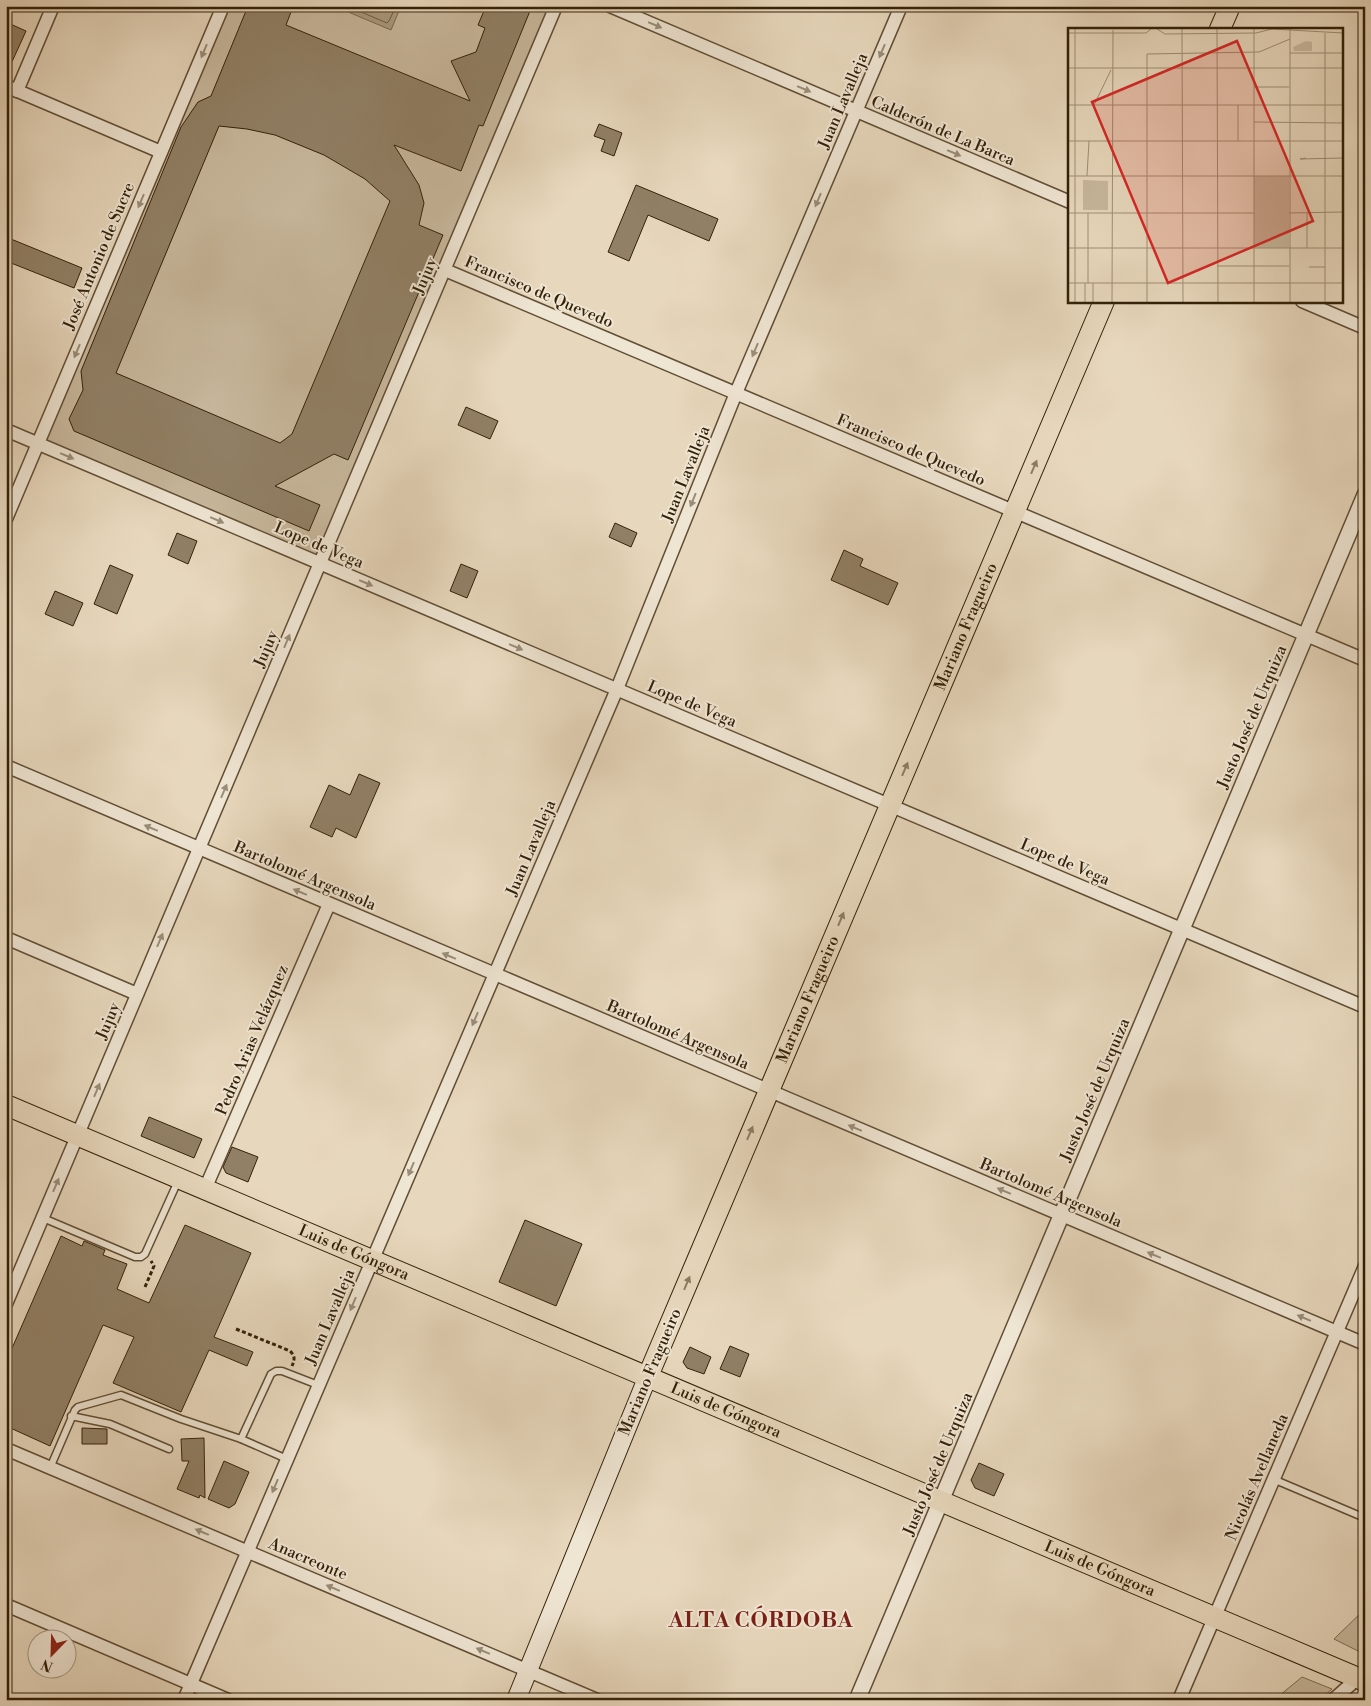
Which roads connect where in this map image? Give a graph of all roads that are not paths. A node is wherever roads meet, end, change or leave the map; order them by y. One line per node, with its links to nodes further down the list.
1 (53, 6): 8 (street)
2 (222, 6): 10 (street, José Antonio de Sucre, one-way to 10)
3 (556, 6): 12 (street, Jujuy)
4 (610, 6): 9 (street, Calderón de La Barca, one-way to 9)
5 (902, 6): 9 (street, Juan Lavalleja, one-way to 9)
6 (1230, 6): 7 (main road)
7 (1220, 28)
8 (12, 89): 10 (street)
9 (856, 111): 11 (street, Calderón de La Barca, one-way to 11); 16 (street, Juan Lavalleja, one-way to 16)
10 (161, 152): 18 (street, José Antonio de Sucre, one-way to 18)
11 (1068, 201)
12 (445, 270): 16 (street, Francisco de Quevedo); 22 (street, Jujuy)
13 (1104, 302): 20 (main road, Mariano Fragueiro, one-way to 13)
14 (1304, 302): 15 (street)
15 (1365, 328)
16 (736, 393): 20 (street, Francisco de Quevedo); 25 (street, Juan Lavalleja, one-way to 25)
17 (6, 430): 18 (street, Lope de Vega)
18 (38, 444): 21 (street, José Antonio de Sucre); 22 (street, Lope de Vega, one-way to 22)
19 (1365, 494): 23 (street, Justo José de Urquiza)
20 (1015, 512): 23 (street, Francisco de Quevedo); 27 (main road, Mariano Fragueiro, one-way to 20)
21 (6, 519)
22 (320, 563): 25 (street, Lope de Vega, one-way to 25); 28 (street, Jujuy, one-way to 22)
23 (1306, 634): 24 (street, Francisco de Quevedo); 30 (street, Justo José de Urquiza)
24 (1365, 660)
25 (617, 689): 27 (street, Lope de Vega); 32 (street, Juan Lavalleja)
26 (6, 766): 28 (street, Bartolomé Argensola, one-way to 26)
27 (890, 805): 30 (street, Lope de Vega); 35 (main road, Mariano Fragueiro, one-way to 27)
28 (199, 849): 29 (street, Bartolomé Argensola, one-way to 28); 33 (street, Jujuy, one-way to 28)
29 (329, 904): 32 (street, Bartolomé Argensola, one-way to 29); 39 (street, Pedro Arias Velázquez)
30 (1182, 929): 34 (street, Lope de Vega); 40 (street, Justo José de Urquiza)
31 (6, 938): 33 (street)
32 (494, 975): 35 (street, Bartolomé Argensola); 42 (street, Juan Lavalleja, one-way to 42)
33 (138, 994): 37 (street, Jujuy, one-way to 33)
34 (1365, 1007)
35 (768, 1091): 40 (street, Bartolomé Argensola, one-way to 35); 48 (main road, Mariano Fragueiro, one-way to 35)
36 (6, 1104): 37 (main road, Luis de Góngora)
37 (78, 1135): 38 (main road, Luis de Góngora); 41 (street, Jujuy, one-way to 37)
38 (180, 1178): 39 (main road, Luis de Góngora); 41 (lane)
39 (205, 1189): 42 (main road, Luis de Góngora)
40 (1061, 1215): 46 (street, Bartolomé Argensola, one-way to 40); 57 (street, Justo José de Urquiza)
41 (43, 1218): 44 (street, Jujuy)
42 (372, 1259): 48 (main road, Luis de Góngora); 49 (street, Juan Lavalleja, one-way to 49)
43 (1365, 1266): 46 (street, Nicolás Avellaneda)
44 (12, 1276): 45 (street, Jujuy)
45 (6, 1304)
46 (1337, 1332): 47 (street, Bartolomé Argensola); 56 (street, Nicolás Avellaneda)
47 (1365, 1344)
48 (648, 1376): 57 (main road, Luis de Góngora); 62 (main road, Mariano Fragueiro)
49 (318, 1385): 51 (lane); 54 (street, Juan Lavalleja)
50 (71, 1416): 51 (lane); 53 (lane); 55 (lane)
51 (241, 1439): 54 (lane)
52 (6, 1449): 55 (street, Anacreonte)
53 (169, 1449)
54 (287, 1459): 59 (street, Juan Lavalleja, one-way to 59)
55 (50, 1468): 59 (street, Anacreonte, one-way to 55)
56 (1274, 1480): 58 (lane); 61 (street, Nicolás Avellaneda)
57 (941, 1501): 61 (main road, Luis de Góngora); 69 (street, Justo José de Urquiza)
58 (1365, 1518)
59 (247, 1551): 62 (street, Anacreonte, one-way to 59); 64 (street, Juan Lavalleja)
60 (6, 1605): 64 (street)
61 (1214, 1617): 63 (main road, Luis de Góngora); 70 (street, Nicolás Avellaneda)
62 (528, 1670): 67 (main road, Mariano Fragueiro); 68 (street, Anacreonte)
63 (1361, 1680): 71 (street)
64 (190, 1684): 65 (street, Juan Lavalleja); 66 (street)
65 (184, 1700)
66 (228, 1700)
67 (516, 1700)
68 (597, 1700)
69 (857, 1700)
70 (1179, 1700)
71 (1333, 1700)

